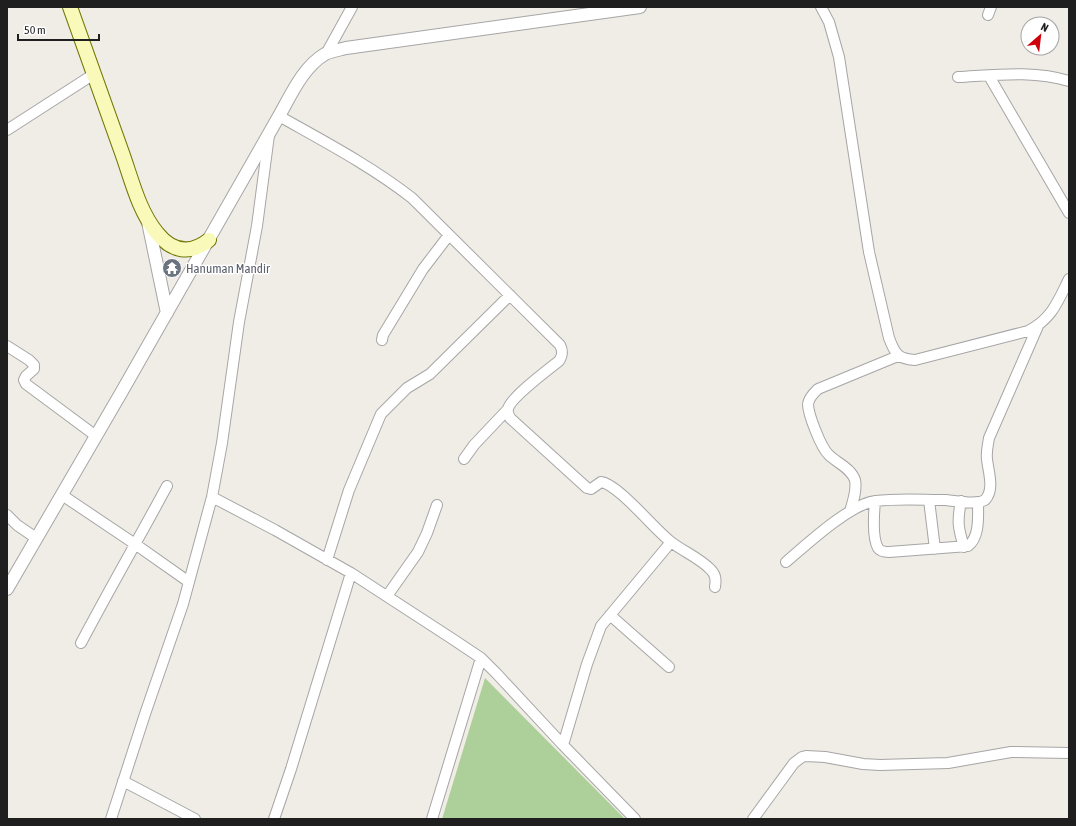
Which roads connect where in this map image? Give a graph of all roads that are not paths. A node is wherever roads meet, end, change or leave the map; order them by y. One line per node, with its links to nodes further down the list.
1 (70, 7): 6 (main road)
2 (352, 7): 5 (street)
3 (640, 7): 5 (street)
4 (821, 7): 23 (street)
5 (326, 54): 10 (street)
6 (94, 74): 11 (street); 14 (main road)
7 (958, 76): 8 (street)
8 (989, 76): 9 (street); 13 (street)
9 (1069, 81)
10 (279, 116): 12 (street); 15 (street)
11 (7, 130)
12 (270, 132): 16 (street); 29 (street)
13 (1069, 213)
14 (148, 220): 16 (main road); 19 (street)
15 (449, 235): 18 (street); 21 (street)
16 (209, 240): 19 (street)
17 (1069, 279): 20 (street)
18 (510, 295): 24 (street); 42 (street)
19 (167, 313): 25 (street)
20 (1038, 326): 23 (street); 33 (street)
21 (382, 340)
22 (7, 346): 25 (street)
23 (898, 356): 35 (street)
24 (508, 409): 26 (street); 38 (street)
25 (96, 436): 28 (street)
26 (464, 459)
27 (167, 486): 39 (street)
28 (62, 495): 37 (street); 39 (street)
29 (212, 497): 42 (street); 45 (street)
30 (929, 500): 31 (street); 32 (street); 41 (street)
31 (875, 501): 35 (street); 41 (street)
32 (961, 502): 33 (street); 40 (street)
33 (978, 503): 40 (street)
34 (437, 505): 48 (street)
35 (850, 511): 43 (street)
36 (7, 514): 37 (street)
37 (36, 538): 47 (street)
38 (671, 542): 46 (street); 49 (street)
39 (136, 544): 45 (street); 50 (street)
40 (964, 547): 41 (street)
41 (935, 549)
42 (327, 560): 44 (street)
43 (786, 562)
44 (351, 574): 48 (street); 58 (street)
45 (189, 582): 55 (street)
46 (715, 587)
47 (7, 589)
48 (387, 596): 51 (street)
49 (610, 615): 52 (street); 53 (street)
50 (81, 643)
51 (481, 658): 53 (street); 59 (street)
52 (669, 667)
53 (563, 745): 60 (street)
54 (1069, 753): 61 (street)
55 (123, 780): 56 (street); 57 (street)
56 (111, 819)
57 (195, 819)
58 (274, 819)
59 (432, 819)
60 (635, 819)
61 (753, 819)

